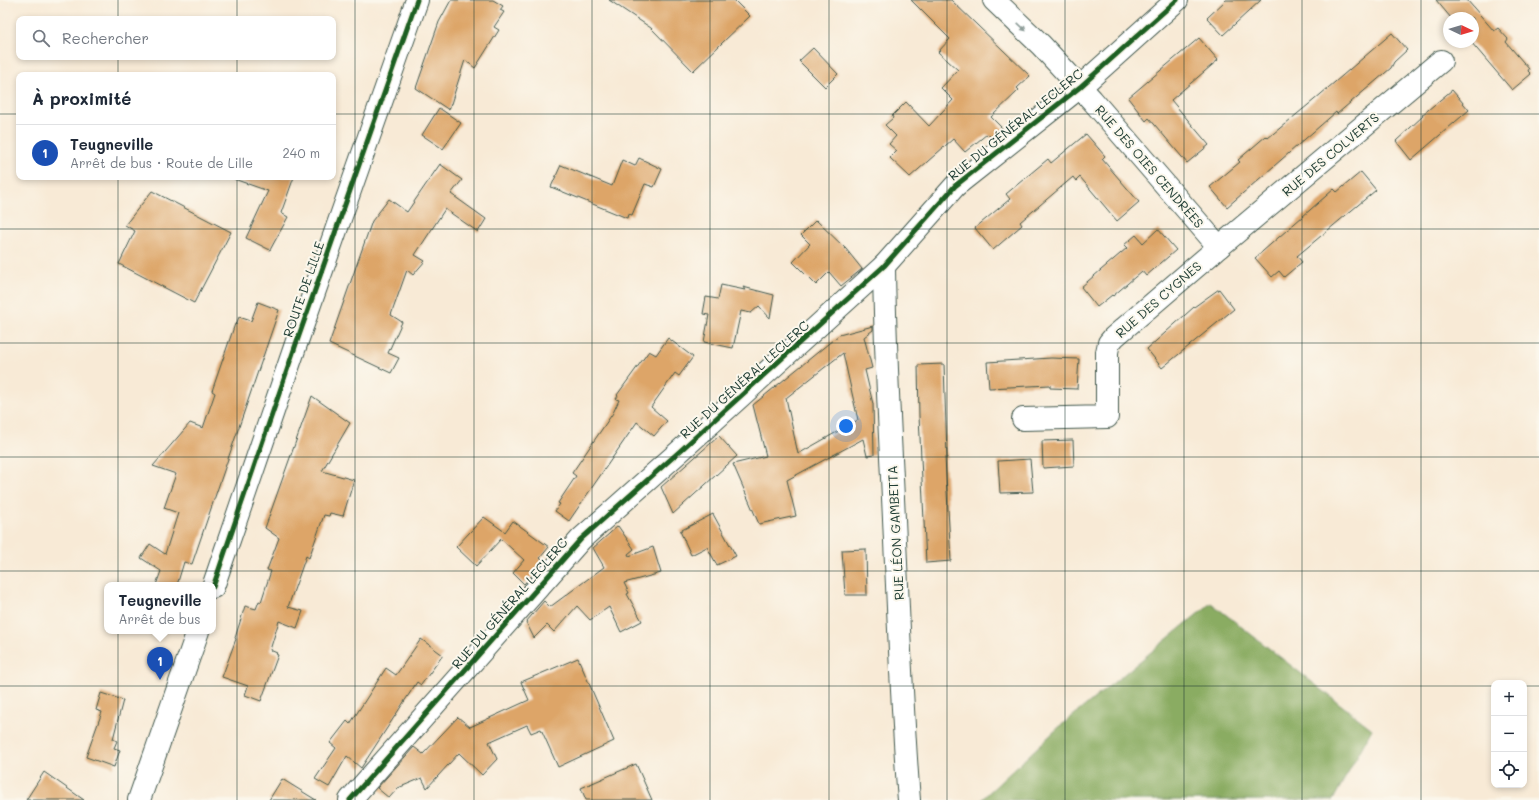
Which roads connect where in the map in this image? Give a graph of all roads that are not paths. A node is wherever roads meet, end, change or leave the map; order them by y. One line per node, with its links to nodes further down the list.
1 (416, 0): 9 (street, ROUTE DE LILLE)
2 (994, 0): 5 (street, RUE DES OIES CENDRÉES, one-way to 5)
3 (1177, 0): 5 (street, RUE DU GÉNÉRAL LECLERC)
4 (1441, 61): 6 (street, RUE DES COLVERTS)
5 (1080, 86): 6 (street, RUE DES OIES CENDRÉES); 7 (street, RUE DU GÉNÉRAL LECLERC)
6 (1219, 246): 8 (street, RUE DES CYGNES)
7 (884, 266): 12 (street, RUE DU GÉNÉRAL LECLERC); 13 (street, RUE LÉON GAMBETTA)
8 (1024, 420)
9 (215, 582)
10 (197, 634): 11 (street)
11 (139, 800)
12 (350, 800)
13 (908, 800)

